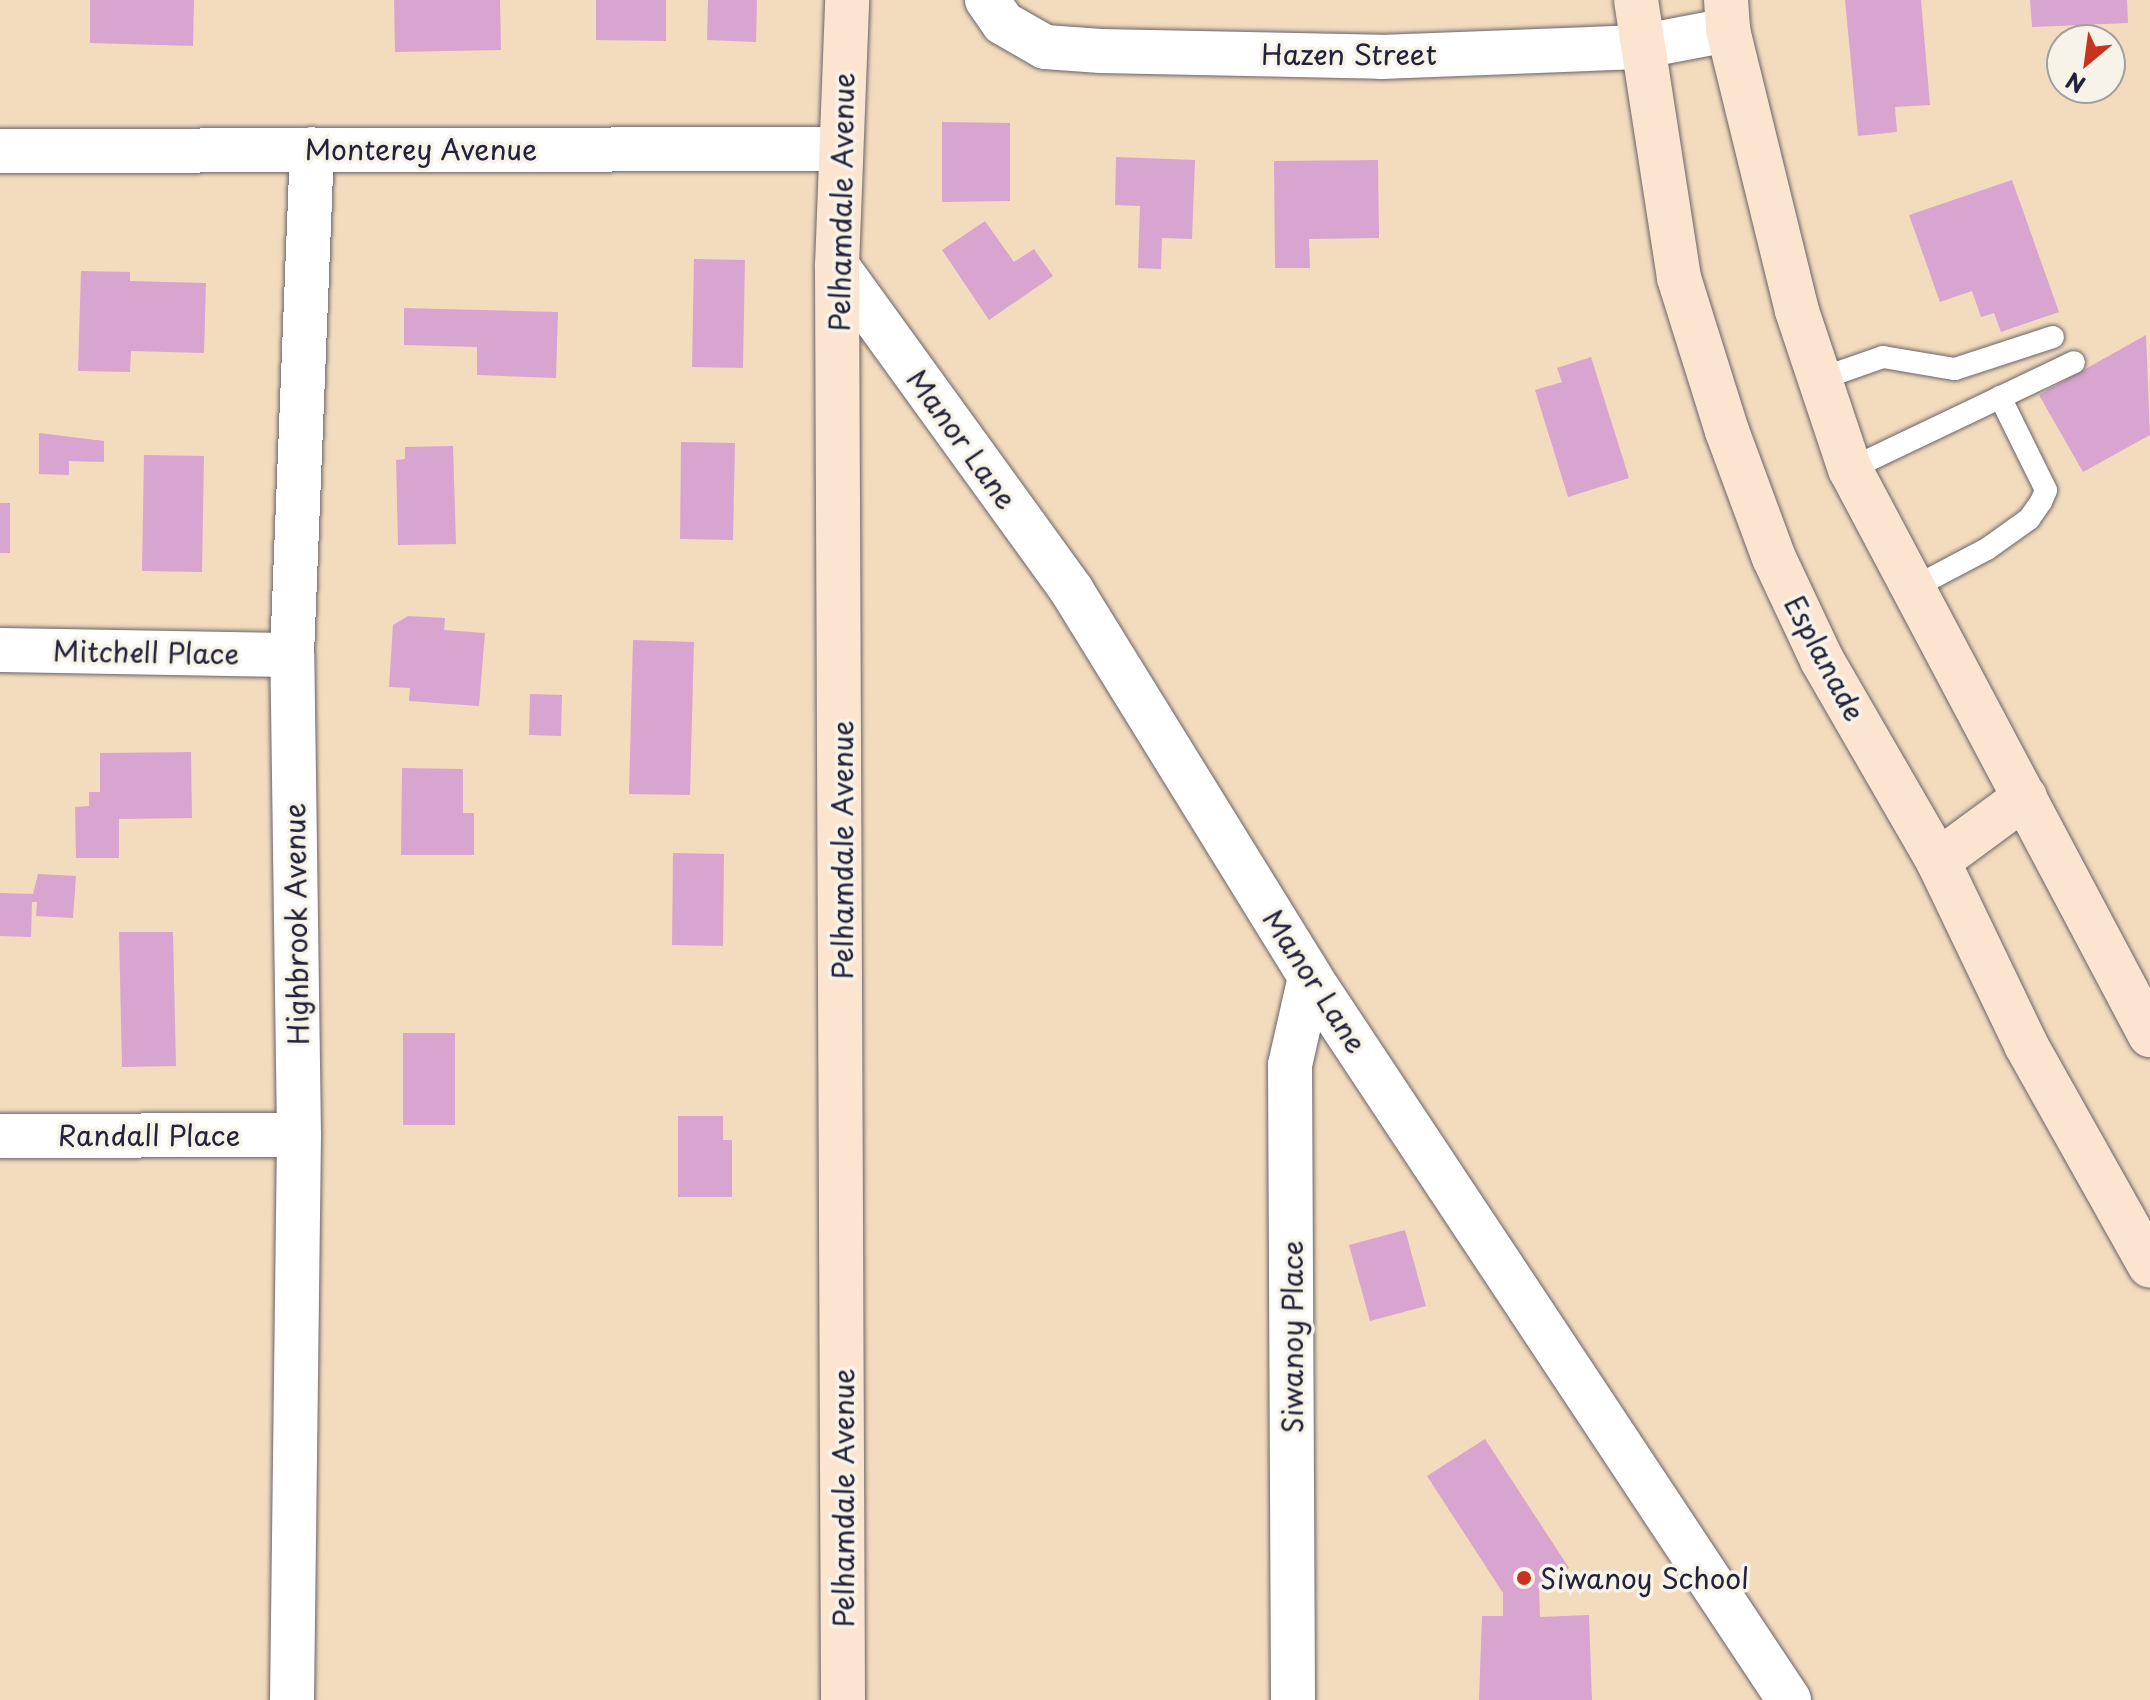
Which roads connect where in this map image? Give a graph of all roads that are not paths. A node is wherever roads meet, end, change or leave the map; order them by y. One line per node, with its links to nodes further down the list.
1 (847, 0): 7 (street, Pelhamdale Avenue)
2 (987, 0): 5 (street, Hazen Street)
3 (1636, 0): 5 (street, Esplanade)
4 (1727, 15): 5 (street, Hazen Street); 12 (street)
5 (1639, 47): 19 (street, Esplanade)
6 (312, 149): 7 (street, Monterey Avenue); 8 (street, Monterey Avenue); 17 (street, Highbrook Avenue)
7 (841, 149): 9 (street, Pelhamdale Avenue)
8 (0, 151)
9 (837, 266): 20 (street, Manor Lane); 26 (street, Pelhamdale Avenue)
10 (2053, 337): 12 (lane)
11 (2074, 362): 13 (lane)
12 (1820, 379): 14 (street)
13 (2000, 397): 14 (lane); 15 (lane)
14 (1850, 469): 15 (street)
15 (1913, 588): 18 (street)
16 (0, 650): 17 (street, Mitchell Place)
17 (292, 655): 22 (street, Highbrook Avenue)
18 (2025, 797): 19 (street); 21 (street)
19 (1938, 861): 24 (street, Esplanade)
20 (1310, 977): 27 (street, Siwanoy Place); 28 (street, Manor Lane)
21 (2150, 1035)
22 (299, 1135): 23 (street, Randall Place); 25 (street, Highbrook Avenue)
23 (0, 1136)
24 (2150, 1266)
25 (292, 1700)
26 (843, 1700)
27 (1293, 1700)
28 (1789, 1700)

